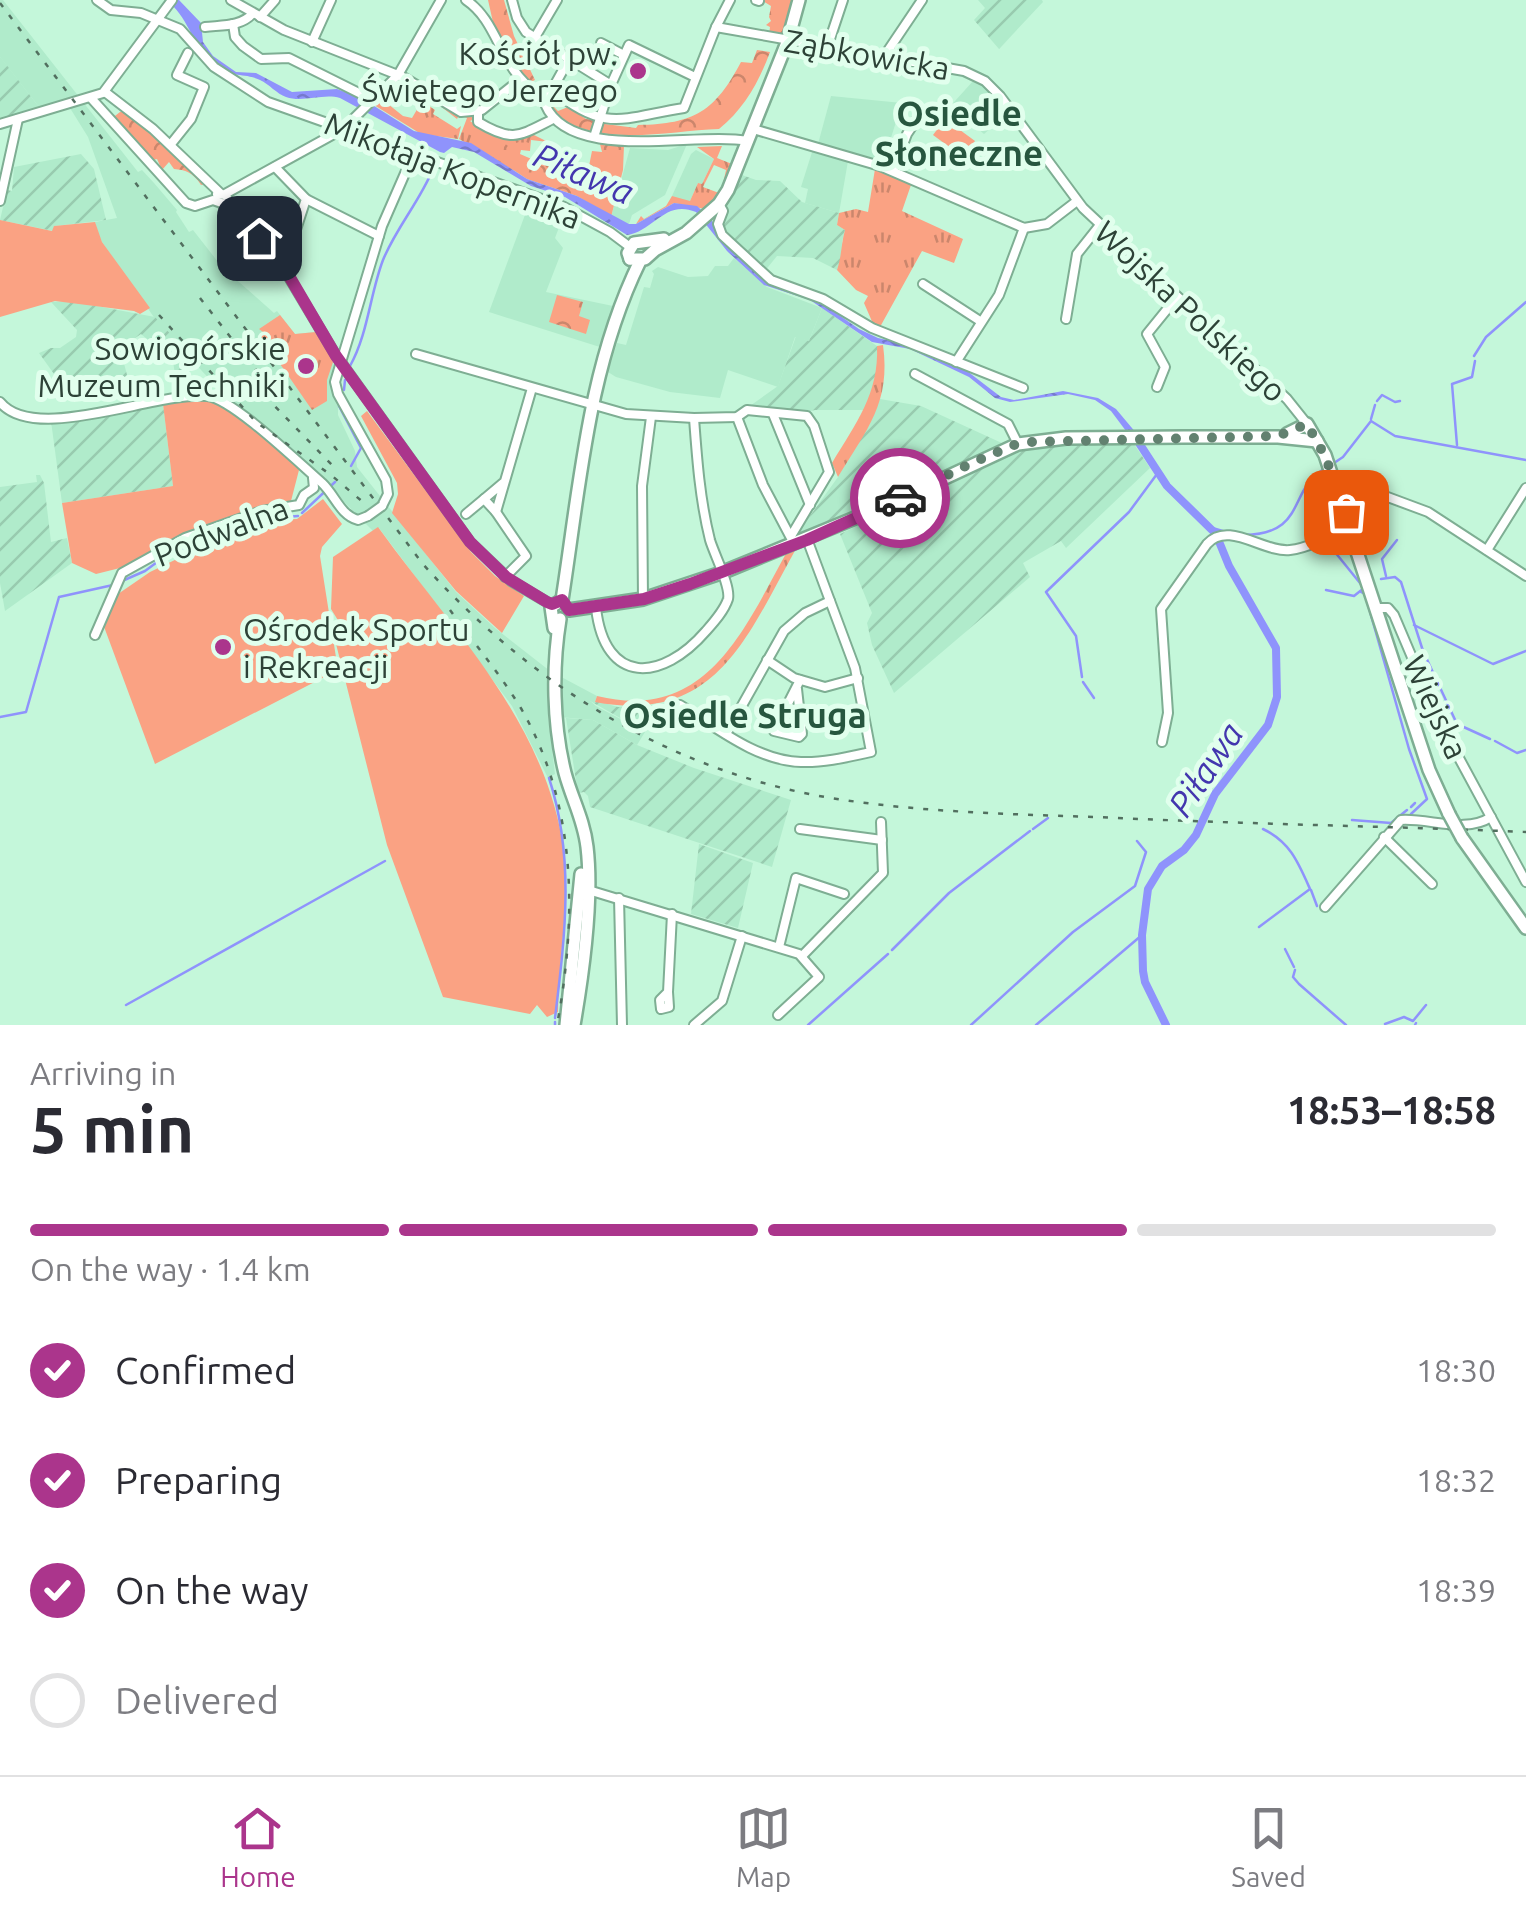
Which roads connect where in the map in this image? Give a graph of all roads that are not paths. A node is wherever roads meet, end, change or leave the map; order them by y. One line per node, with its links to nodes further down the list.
1 (97, 0): 15 (street, Mikołaja Kopernika)
2 (231, 0): 14 (street)
3 (276, 0): 14 (street)
4 (331, 0): 20 (street)
5 (442, 0): 28 (street)
6 (466, 0): 33 (street)
7 (512, 0): 19 (street)
8 (557, 0): 19 (street)
9 (730, 0): 18 (street)
10 (799, 0): 21 (main road)
11 (843, 0): 23 (street)
12 (922, 0): 26 (street)
13 (170, 3): 15 (street)
14 (256, 15): 16 (street); 20 (street)
15 (156, 21): 31 (street); 43 (street, Mikołaja Kopernika)
16 (234, 24): 17 (street); 34 (street)
17 (205, 27)
18 (716, 27): 21 (street, Ząbkowicka); 29 (street)
19 (534, 39): 27 (street)
20 (312, 42): 28 (street)
21 (783, 42): 23 (street, Ząbkowicka); 44 (main road)
22 (602, 43): 25 (street)
23 (828, 45): 26 (street, Ząbkowicka)
24 (188, 53): 46 (street)
25 (624, 55): 29 (street); 30 (street)
26 (886, 55): 53 (street, Ząbkowicka)
27 (568, 61): 30 (street); 33 (street)
28 (398, 75): 34 (street); 36 (street)
29 (695, 77): 39 (street)
30 (611, 85): 39 (street)
31 (105, 92): 32 (street); 35 (street)
32 (90, 98): 38 (street); 40 (street)
33 (546, 98): 36 (street); 39 (street); 41 (street)
34 (372, 100): 43 (street)
35 (123, 106): 38 (street); 46 (street)
36 (478, 112): 41 (street)
37 (920, 116): 49 (street)
38 (106, 117): 50 (street)
39 (599, 118): 45 (street)
40 (18, 119): 42 (street); 52 (street)
41 (553, 119): 45 (street)
42 (0, 124)
43 (343, 129): 47 (street, Mikołaja Kopernika); 48 (street)
44 (751, 135): 45 (street); 49 (street); 54 (main road)
45 (594, 136)
46 (171, 144): 50 (street)
47 (413, 155): 57 (street); 58 (street, Mikołaja Kopernika)
48 (276, 166): 50 (street); 51 (street)
49 (894, 171): 56 (street)
50 (222, 197): 59 (street)
51 (306, 199): 57 (street); 59 (street)
52 (0, 201)
53 (1078, 201): 55 (street, Wojska Polskiego); 56 (street)
54 (705, 215): 58 (main road); 65 (street)
55 (1100, 226): 61 (street, Wojska Polskiego); 62 (street)
56 (1024, 228): 63 (street)
57 (379, 236): 66 (street)
58 (637, 253): 72 (main road)
59 (282, 264): 66 (street)
60 (923, 284): 63 (street)
61 (1177, 297): 68 (street); 77 (street, Wojska Polskiego)
62 (1066, 319)
63 (980, 321): 65 (street)
64 (416, 354): 69 (street)
65 (956, 362): 70 (street)
66 (342, 364): 81 (street, Podwalna, bridge); 95 (street)
67 (915, 374): 79 (street)
68 (1157, 387)
69 (532, 388): 72 (street); 82 (street)
70 (1022, 388)
71 (0, 402): 81 (street, Podwalna)
72 (590, 405): 75 (street); 100 (main road)
73 (773, 414): 74 (street); 85 (street); 85 (street)
74 (738, 416): 76 (street); 89 (street)
75 (650, 417): 76 (street); 96 (street)
76 (694, 418): 93 (street)
77 (1312, 432): 78 (main road); 78 (main road); 80 (main road, Wojska Polskiego)
78 (1278, 436): 79 (main road)
79 (1018, 444): 90 (main road)
80 (1331, 469): 88 (main road, Wojska Polskiego); 91 (street)
81 (313, 478): 101 (street, Podwalna)
82 (503, 483): 84 (street); 86 (street)
83 (1526, 488): 91 (street)
84 (484, 499): 86 (street); 87 (street)
85 (810, 505): 89 (street)
86 (496, 512): 95 (street)
87 (466, 514)
88 (1348, 524): 99 (main road, Wojska Polskiego); 107 (street)
89 (792, 540): 90 (main road); 93 (main road)
90 (807, 540): 97 (street)
91 (1487, 550): 94 (street)
92 (1526, 562): 94 (street)
93 (721, 574): 96 (main road); 98 (street)
94 (1522, 574)
95 (506, 577): 100 (street)
96 (644, 599): 98 (main road)
97 (830, 601): 102 (street); 103 (street)
98 (596, 608): 100 (main road)
99 (1376, 608): 108 (street, Wiejska); 120 (main road, Wojska Polskiego, bridge)
100 (559, 610): 115 (main road)
101 (95, 636)
102 (768, 660): 104 (street); 106 (street)
103 (858, 678): 104 (street); 106 (street)
104 (799, 684): 104 (street)
105 (680, 706): 106 (street)
106 (726, 734)
107 (1162, 742)
108 (1491, 817): 111 (street); 113 (street, Wiejska)
109 (880, 822): 112 (street)
110 (800, 829): 112 (street)
111 (1384, 837): 114 (street); 118 (street)
112 (882, 840): 123 (street)
113 (1526, 882)
114 (1432, 884)
115 (584, 889): 117 (street); 126 (main road); 127 (main road)
116 (844, 894): 122 (street)
117 (619, 898): 119 (street); 128 (street)
118 (1325, 907)
119 (672, 914): 121 (street); 124 (street)
120 (1526, 928)
121 (742, 936): 122 (street); 129 (street)
122 (778, 948): 123 (street)
123 (802, 956): 125 (street)
124 (668, 992)
125 (778, 1014)
126 (566, 1025)
127 (574, 1025)
128 (622, 1025)
129 (694, 1025)

